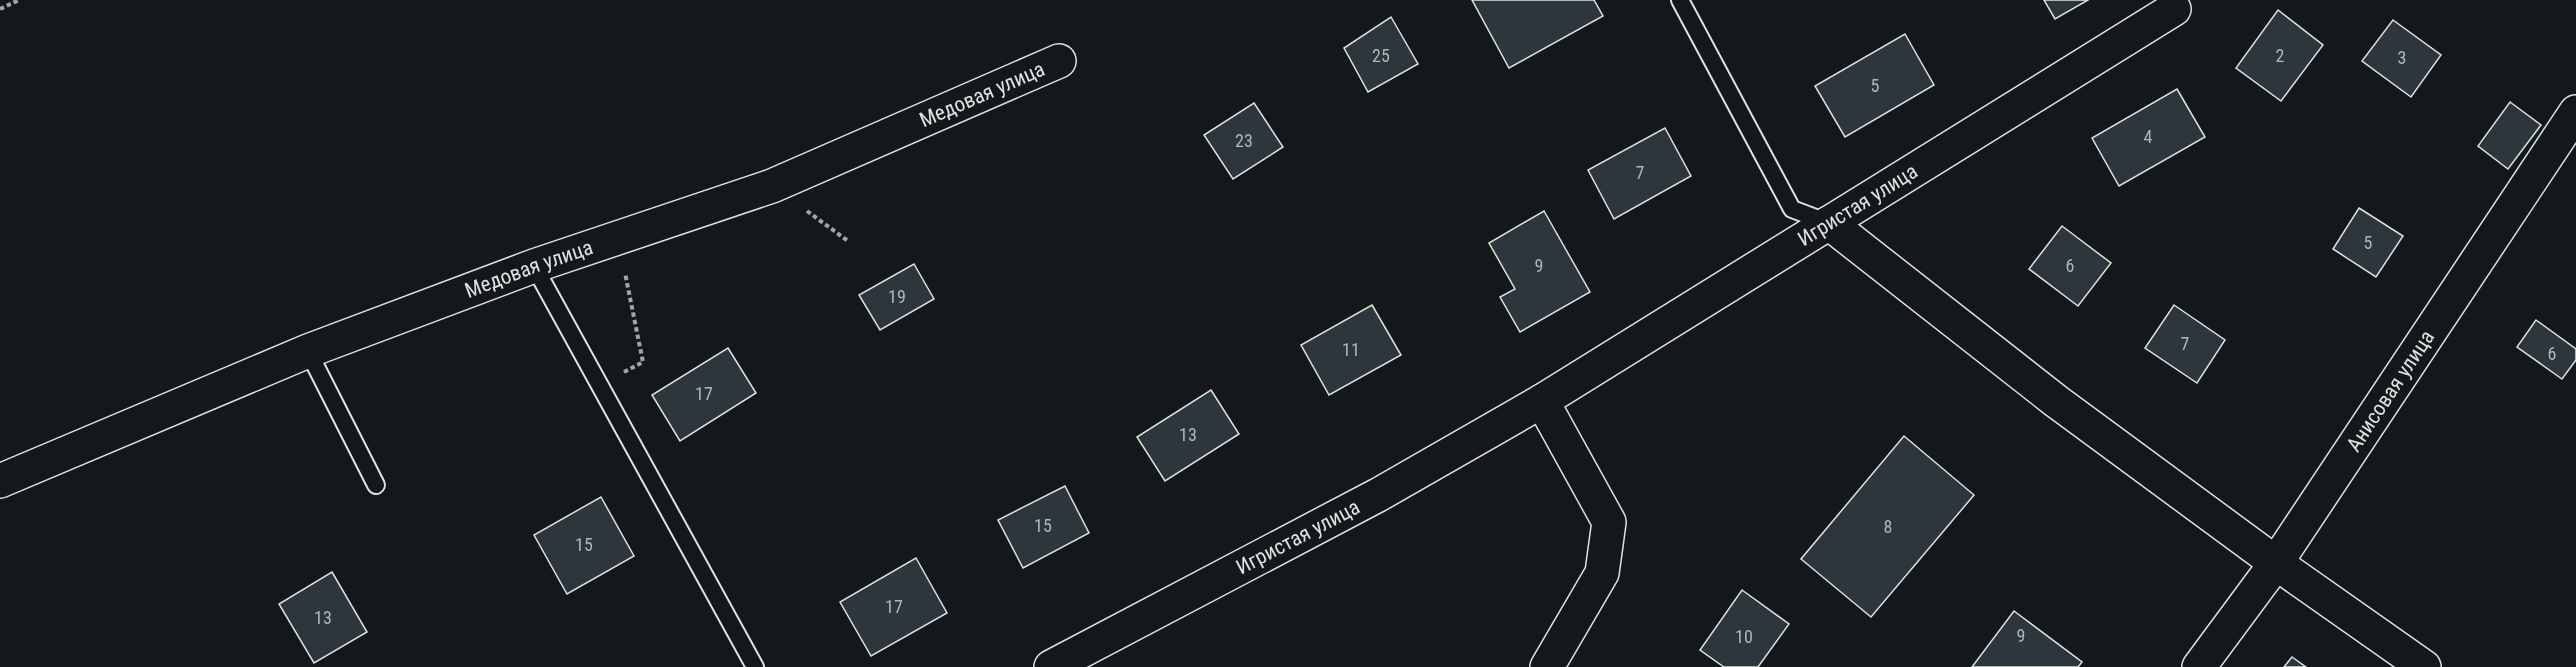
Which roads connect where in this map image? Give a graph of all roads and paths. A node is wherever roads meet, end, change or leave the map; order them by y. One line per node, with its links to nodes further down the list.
1 (19, 0): 3 (path)
2 (1680, 0): 8 (lane)
3 (0, 9)
4 (2174, 9): 8 (street, Игристая улица)
5 (1059, 61): 7 (street, Медовая улица)
6 (2576, 112): 17 (street, Анисовая улица)
7 (772, 186): 9 (street, Медовая улица); 10 (path)
8 (1829, 223): 14 (street, Игристая улица); 17 (street)
9 (618, 237): 11 (street, Медовая улица); 13 (path)
10 (848, 240)
11 (534, 266): 12 (street, Медовая улица); 13 (lane)
12 (308, 351): 15 (street, Медовая улица); 16 (lane)
13 (600, 386): 18 (lane)
14 (1542, 401): 19 (street, Игристая улица); 20 (street)
15 (0, 481)
16 (376, 485)
17 (2276, 562): 21 (street, Анисовая улица); 22 (street)
18 (755, 667)
19 (1051, 667)
20 (1547, 667)
21 (2199, 667)
22 (2424, 667)

